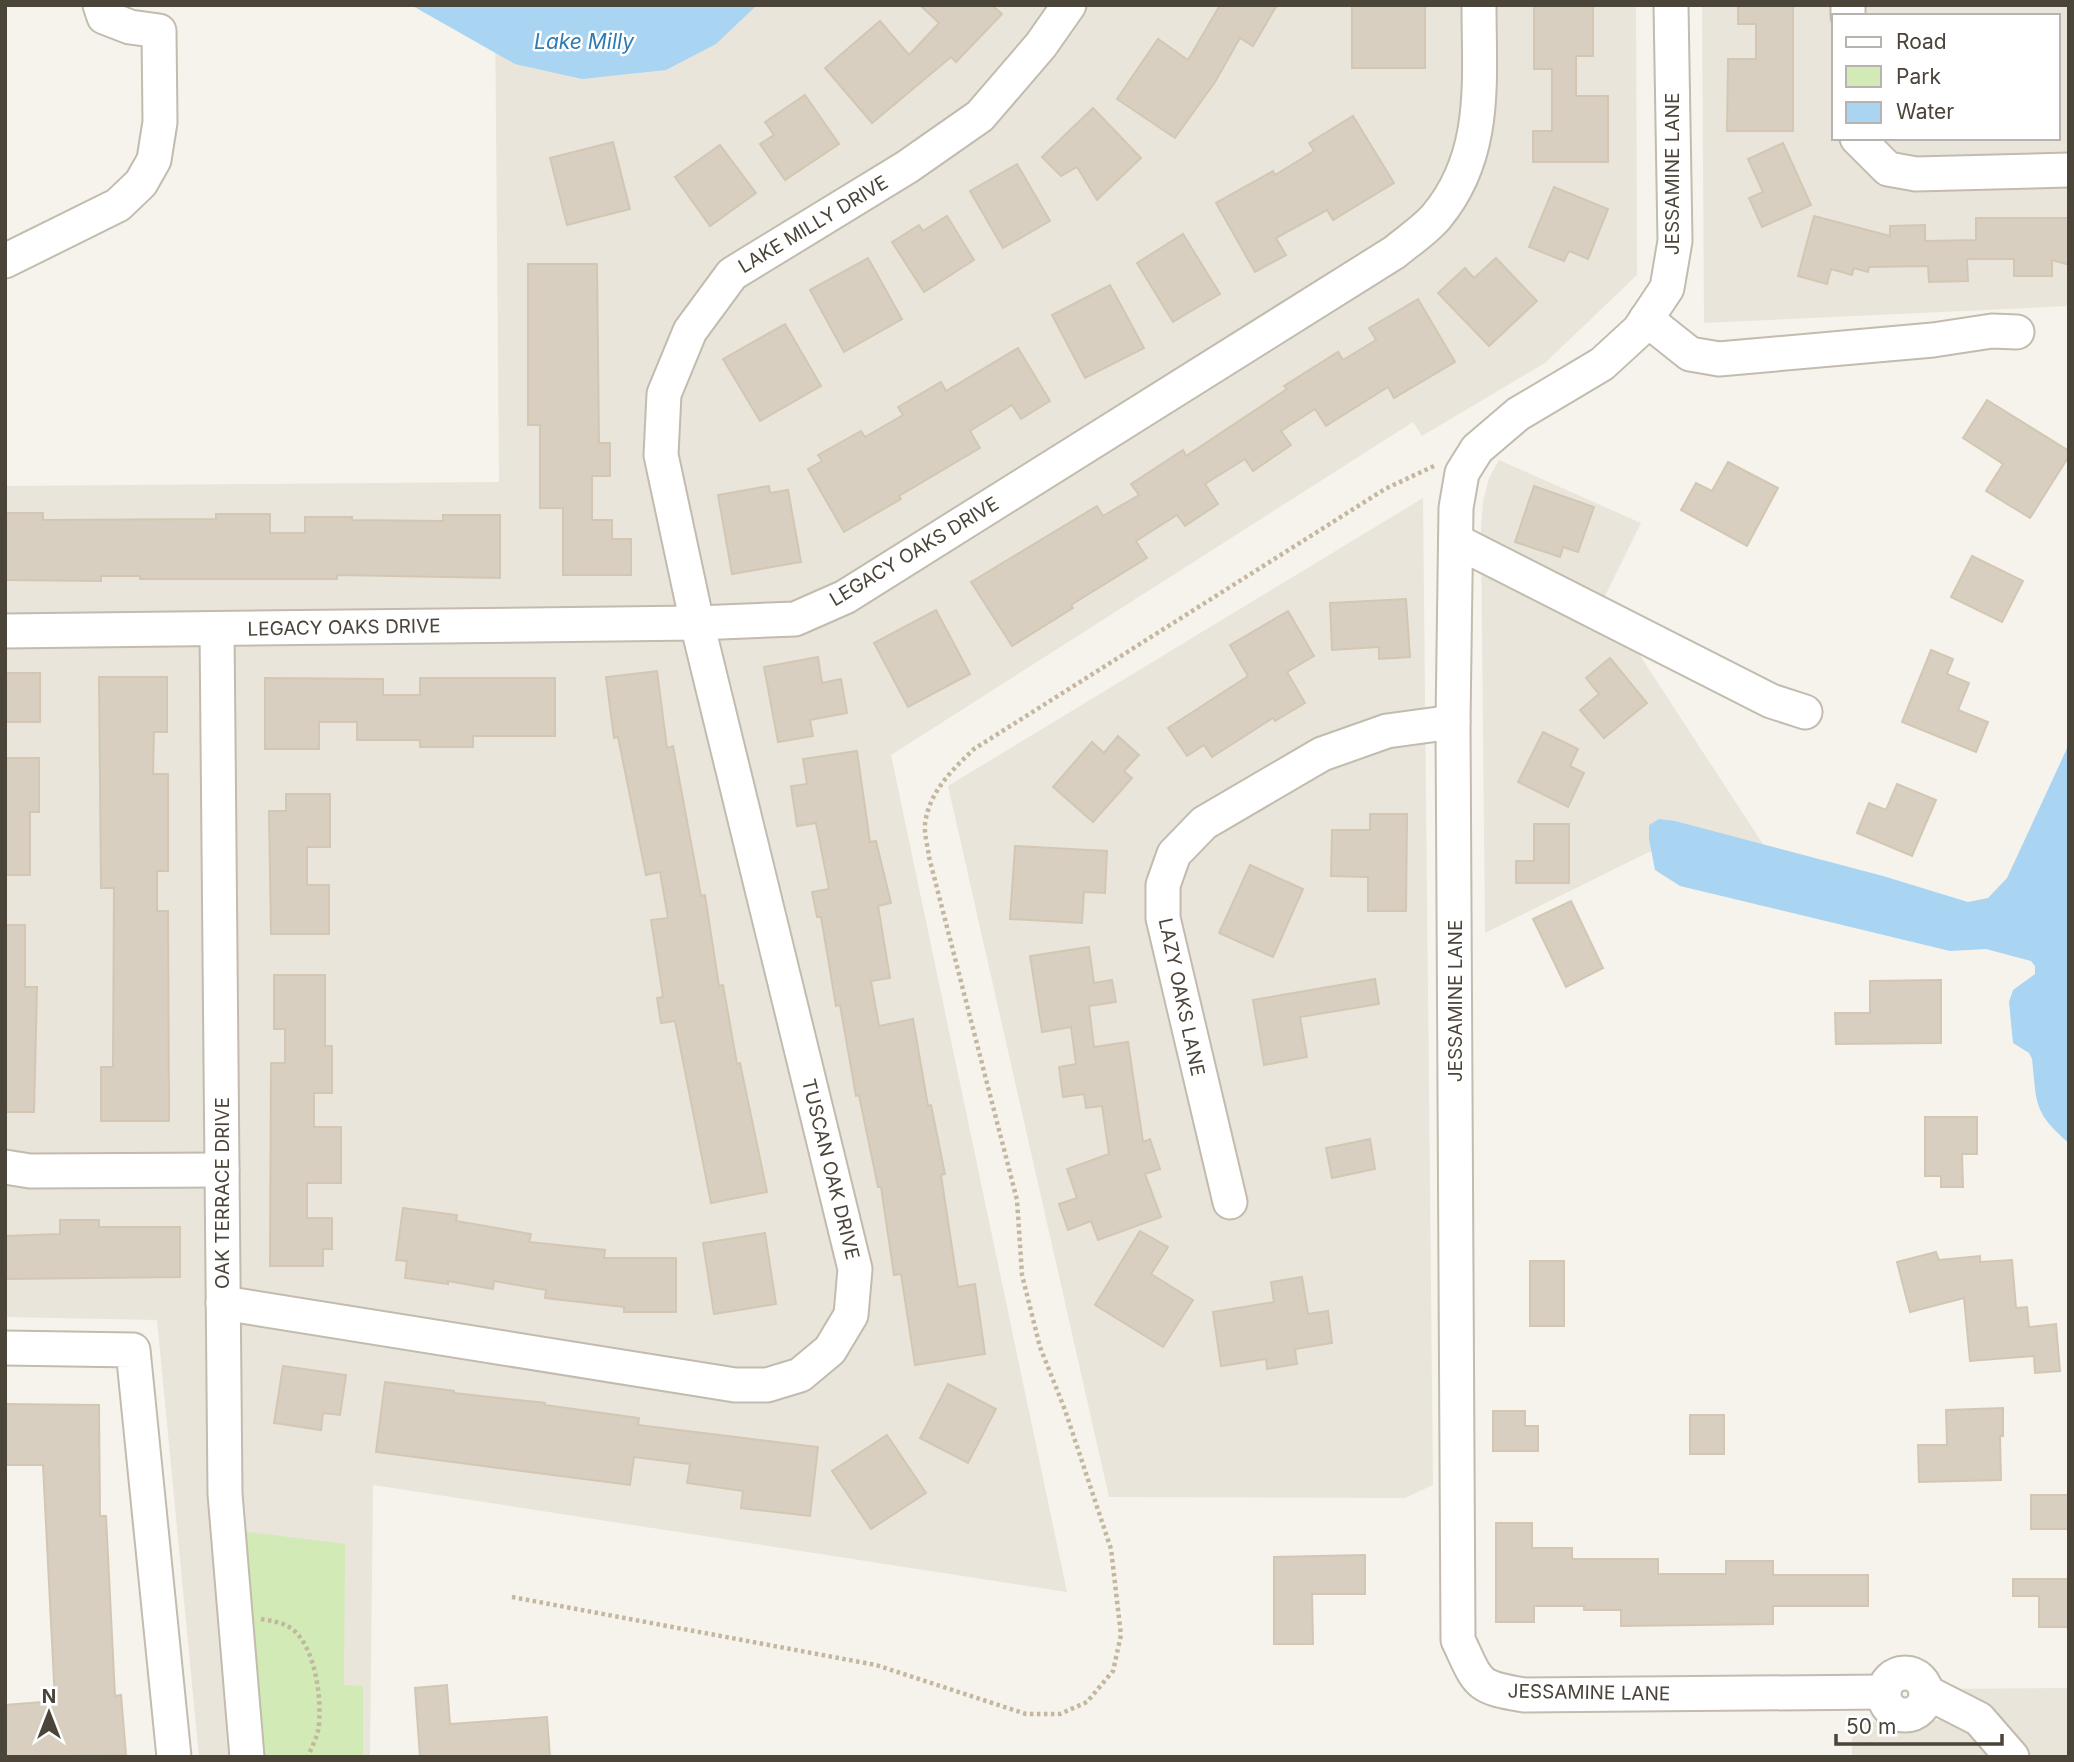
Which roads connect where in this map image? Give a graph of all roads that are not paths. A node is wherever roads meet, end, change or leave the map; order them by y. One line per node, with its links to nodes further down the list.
1 (100, 5): 7 (street)
2 (1069, 5): 11 (street, LAKE MILLY DRIVE)
3 (1479, 5): 11 (street, LEGACY OAKS DRIVE)
4 (1671, 5): 8 (street, JESSAMINE LANE)
5 (1859, 140): 6 (street)
6 (2069, 170)
7 (5, 261)
8 (1646, 319): 9 (street); 10 (street, JESSAMINE LANE)
9 (2017, 332)
10 (1456, 541): 14 (street); 15 (street, JESSAMINE LANE)
11 (697, 623): 12 (street, LEGACY OAKS DRIVE); 19 (street, TUSCAN OAK DRIVE)
12 (217, 629): 13 (street, LEGACY OAKS DRIVE); 17 (street, OAK TERRACE DRIVE)
13 (5, 631)
14 (1805, 712)
15 (1454, 722): 18 (street, LAZY OAKS LANE); 23 (street, JESSAMINE LANE)
16 (5, 1167): 17 (street)
17 (222, 1170): 19 (street, OAK TERRACE DRIVE)
18 (1230, 1202)
19 (222, 1303): 22 (street, OAK TERRACE DRIVE)
20 (5, 1348): 21 (street)
21 (174, 1757)
22 (247, 1757)
23 (2012, 1757)

